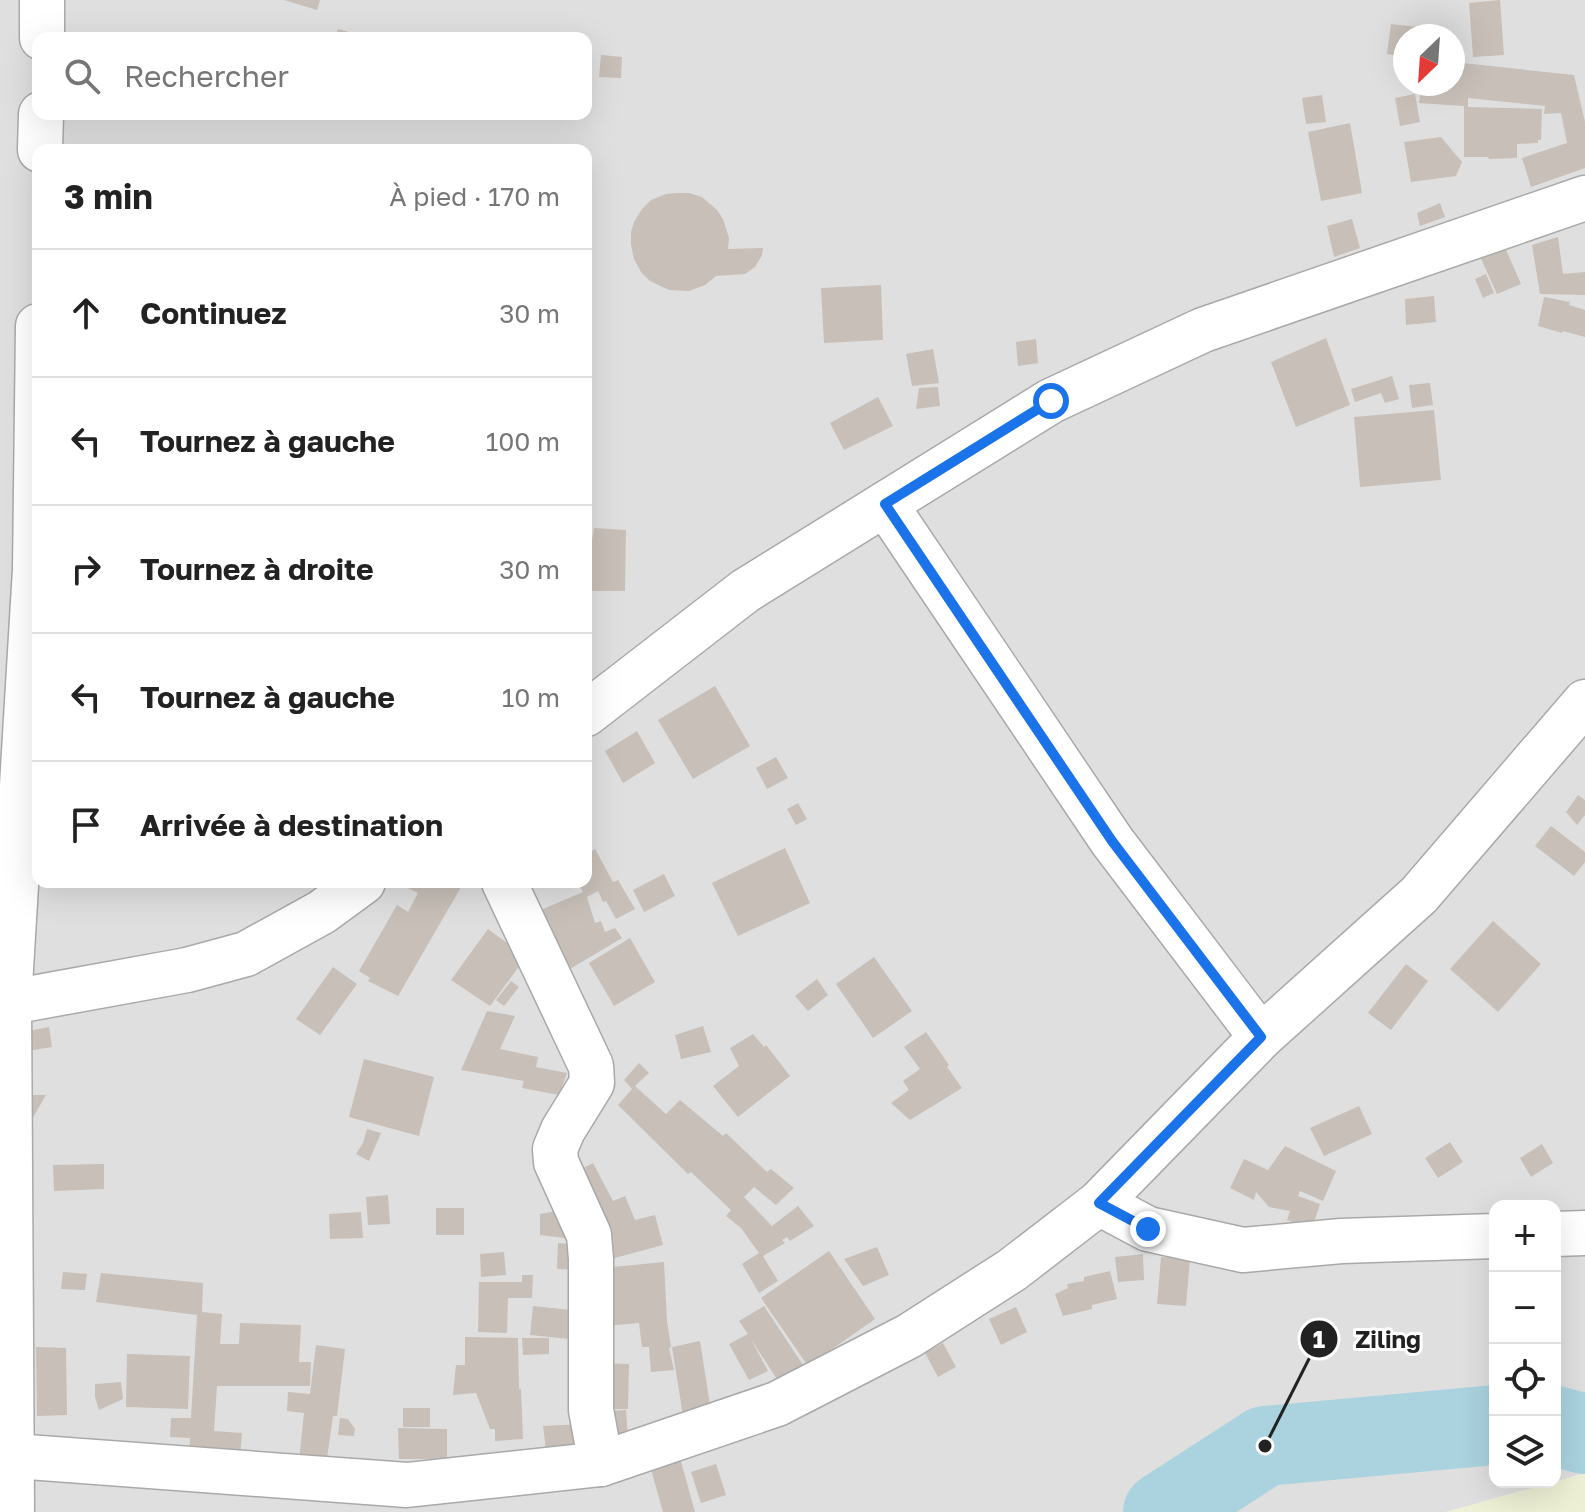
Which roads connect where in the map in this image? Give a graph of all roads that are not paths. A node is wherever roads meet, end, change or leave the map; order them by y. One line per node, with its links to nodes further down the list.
1 (42, 0): 2 (street)
2 (42, 32)
3 (41, 120): 4 (street)
4 (40, 144)
5 (1585, 198): 6 (street)
6 (885, 504): 9 (street); 13 (street)
7 (32, 611): 12 (street)
8 (1585, 702): 13 (street)
9 (592, 709)
10 (355, 888): 12 (street)
11 (507, 888): 19 (street)
12 (4, 1003): 18 (street)
13 (1261, 1037): 14 (street)
14 (1099, 1203): 17 (street); 19 (street)
15 (1585, 1233): 16 (street)
16 (1561, 1234)
17 (1489, 1236)
18 (6, 1455): 20 (street); 21 (street)
19 (601, 1464): 20 (street)
20 (396, 1498)
21 (12, 1512)

